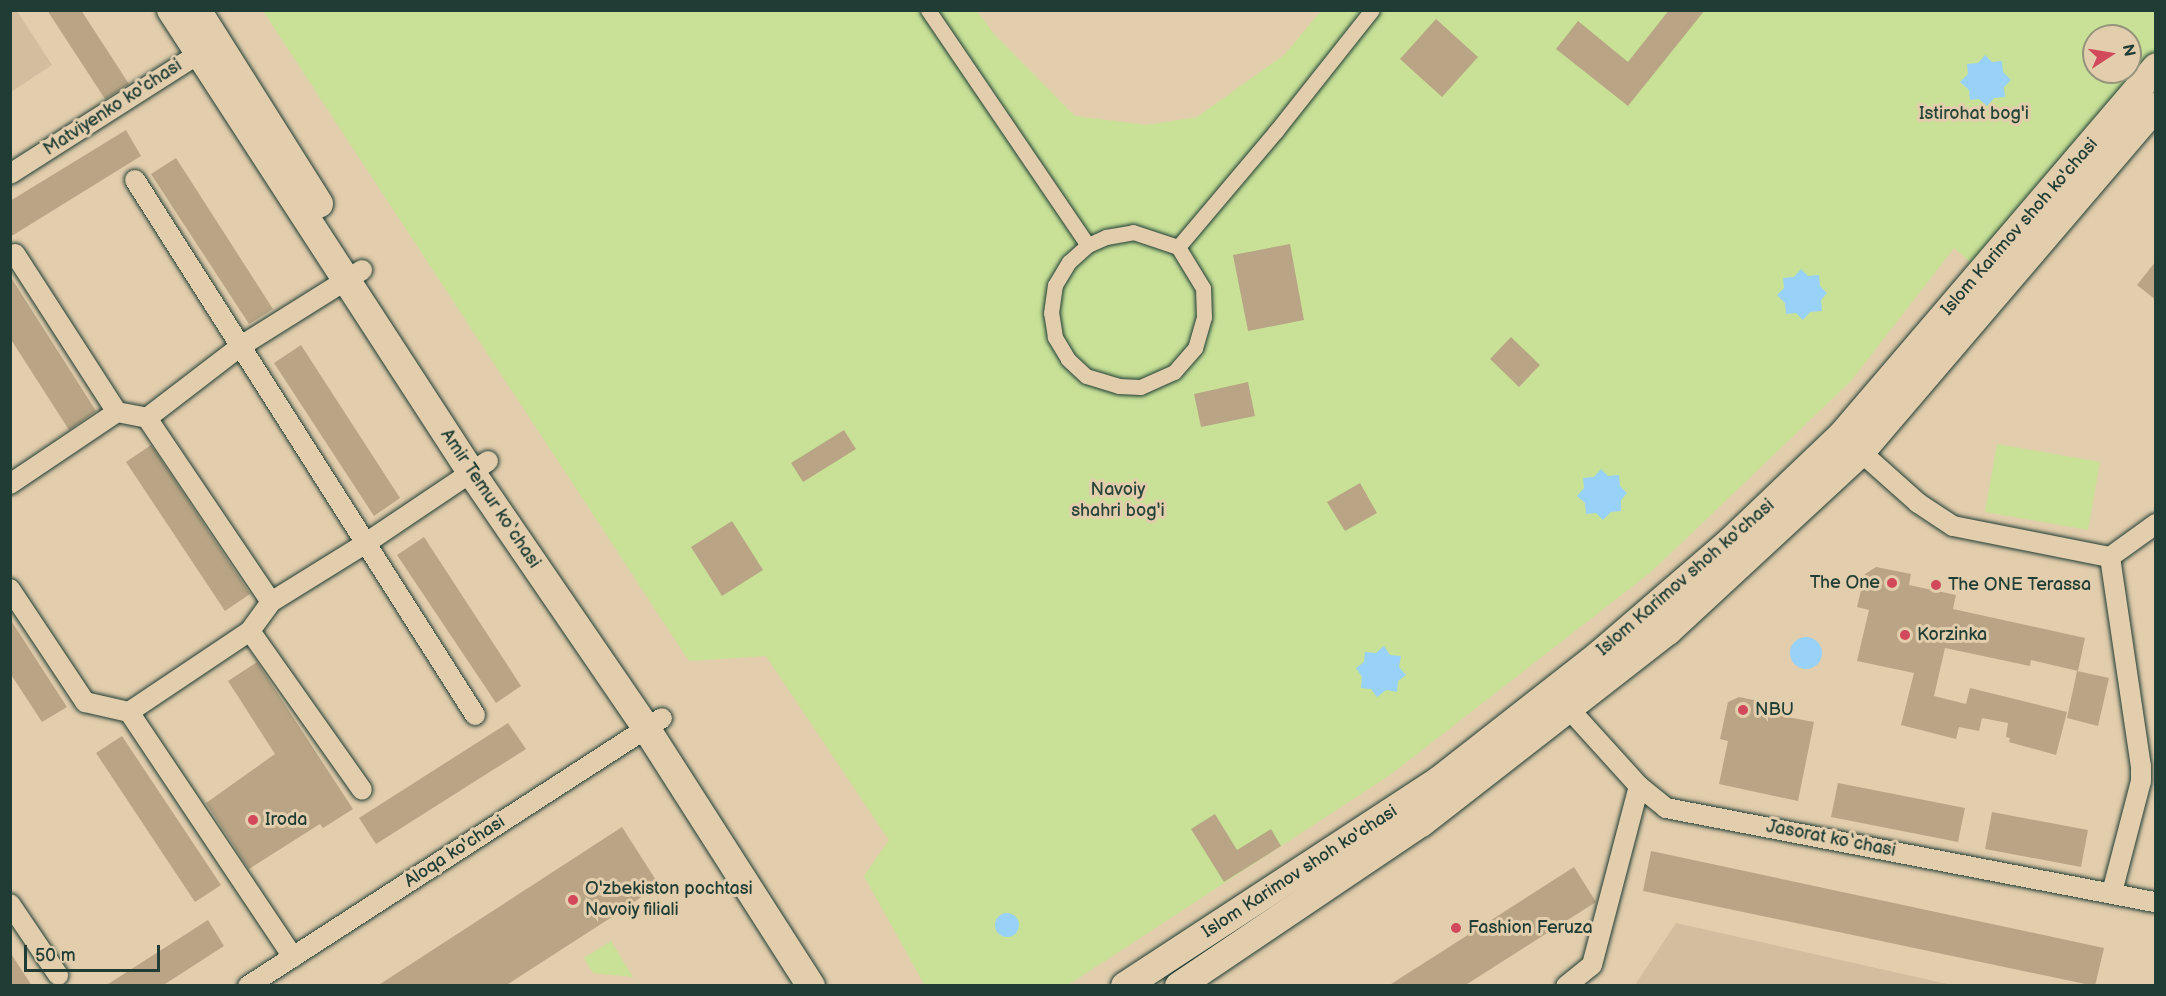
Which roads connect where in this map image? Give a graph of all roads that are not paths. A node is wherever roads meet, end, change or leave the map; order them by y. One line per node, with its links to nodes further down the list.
1 (171, 10): 5 (main road, Amir Temur ko‘chasi)
2 (197, 10): 5 (main road, Amir Temur ko‘chasi)
3 (928, 10): 10 (street)
4 (1372, 10): 11 (street)
5 (208, 48): 8 (street, Matviyenko ko'chasi); 13 (main road, Amir Temur ko‘chasi)
6 (2156, 68): 17 (main road, Islom Karimov shoh ko'chasi)
7 (2156, 106): 17 (main road, Islom Karimov shoh ko'chasi)
8 (10, 174)
9 (135, 180): 14 (street)
10 (1088, 245): 11 (street); 11 (street)
11 (1178, 247)
12 (15, 254): 15 (street)
13 (353, 275): 14 (street); 18 (main road, Amir Temur ko‘chasi)
14 (241, 346): 16 (street); 21 (street)
15 (117, 411): 16 (street); 19 (street)
16 (147, 418): 24 (street)
17 (1852, 444): 22 (street); 26 (main road, Islom Karimov shoh ko'chasi)
18 (480, 467): 21 (street); 29 (main road, Amir Temur ko‘chasi)
19 (10, 484)
20 (2156, 524): 22 (street)
21 (366, 543): 24 (street); 28 (street)
22 (2110, 557): 32 (street)
23 (10, 589): 27 (street)
24 (271, 602): 25 (street)
25 (250, 632): 27 (street); 31 (street)
26 (1561, 701): 30 (street, Jasorat ko‘chasi); 40 (main road, Islom Karimov shoh ko'chasi); 41 (main road, Islom Karimov shoh ko'chasi)
27 (129, 712): 35 (street)
28 (475, 715)
29 (654, 723): 35 (street, Aloqa ko'chasi); 38 (main road, Amir Temur ko‘chasi); 39 (main road, Amir Temur ko‘chasi)
30 (1639, 786): 32 (street, Jasorat ko‘chasi); 42 (street)
31 (362, 790)
32 (2112, 892): 33 (street, Jasorat ko‘chasi)
33 (2156, 902)
34 (10, 904): 36 (street)
35 (293, 957): 37 (street, Aloqa ko'chasi)
36 (58, 975)
37 (248, 986)
38 (811, 986)
39 (832, 986)
40 (1125, 986)
41 (1179, 986)
42 (1566, 986)

